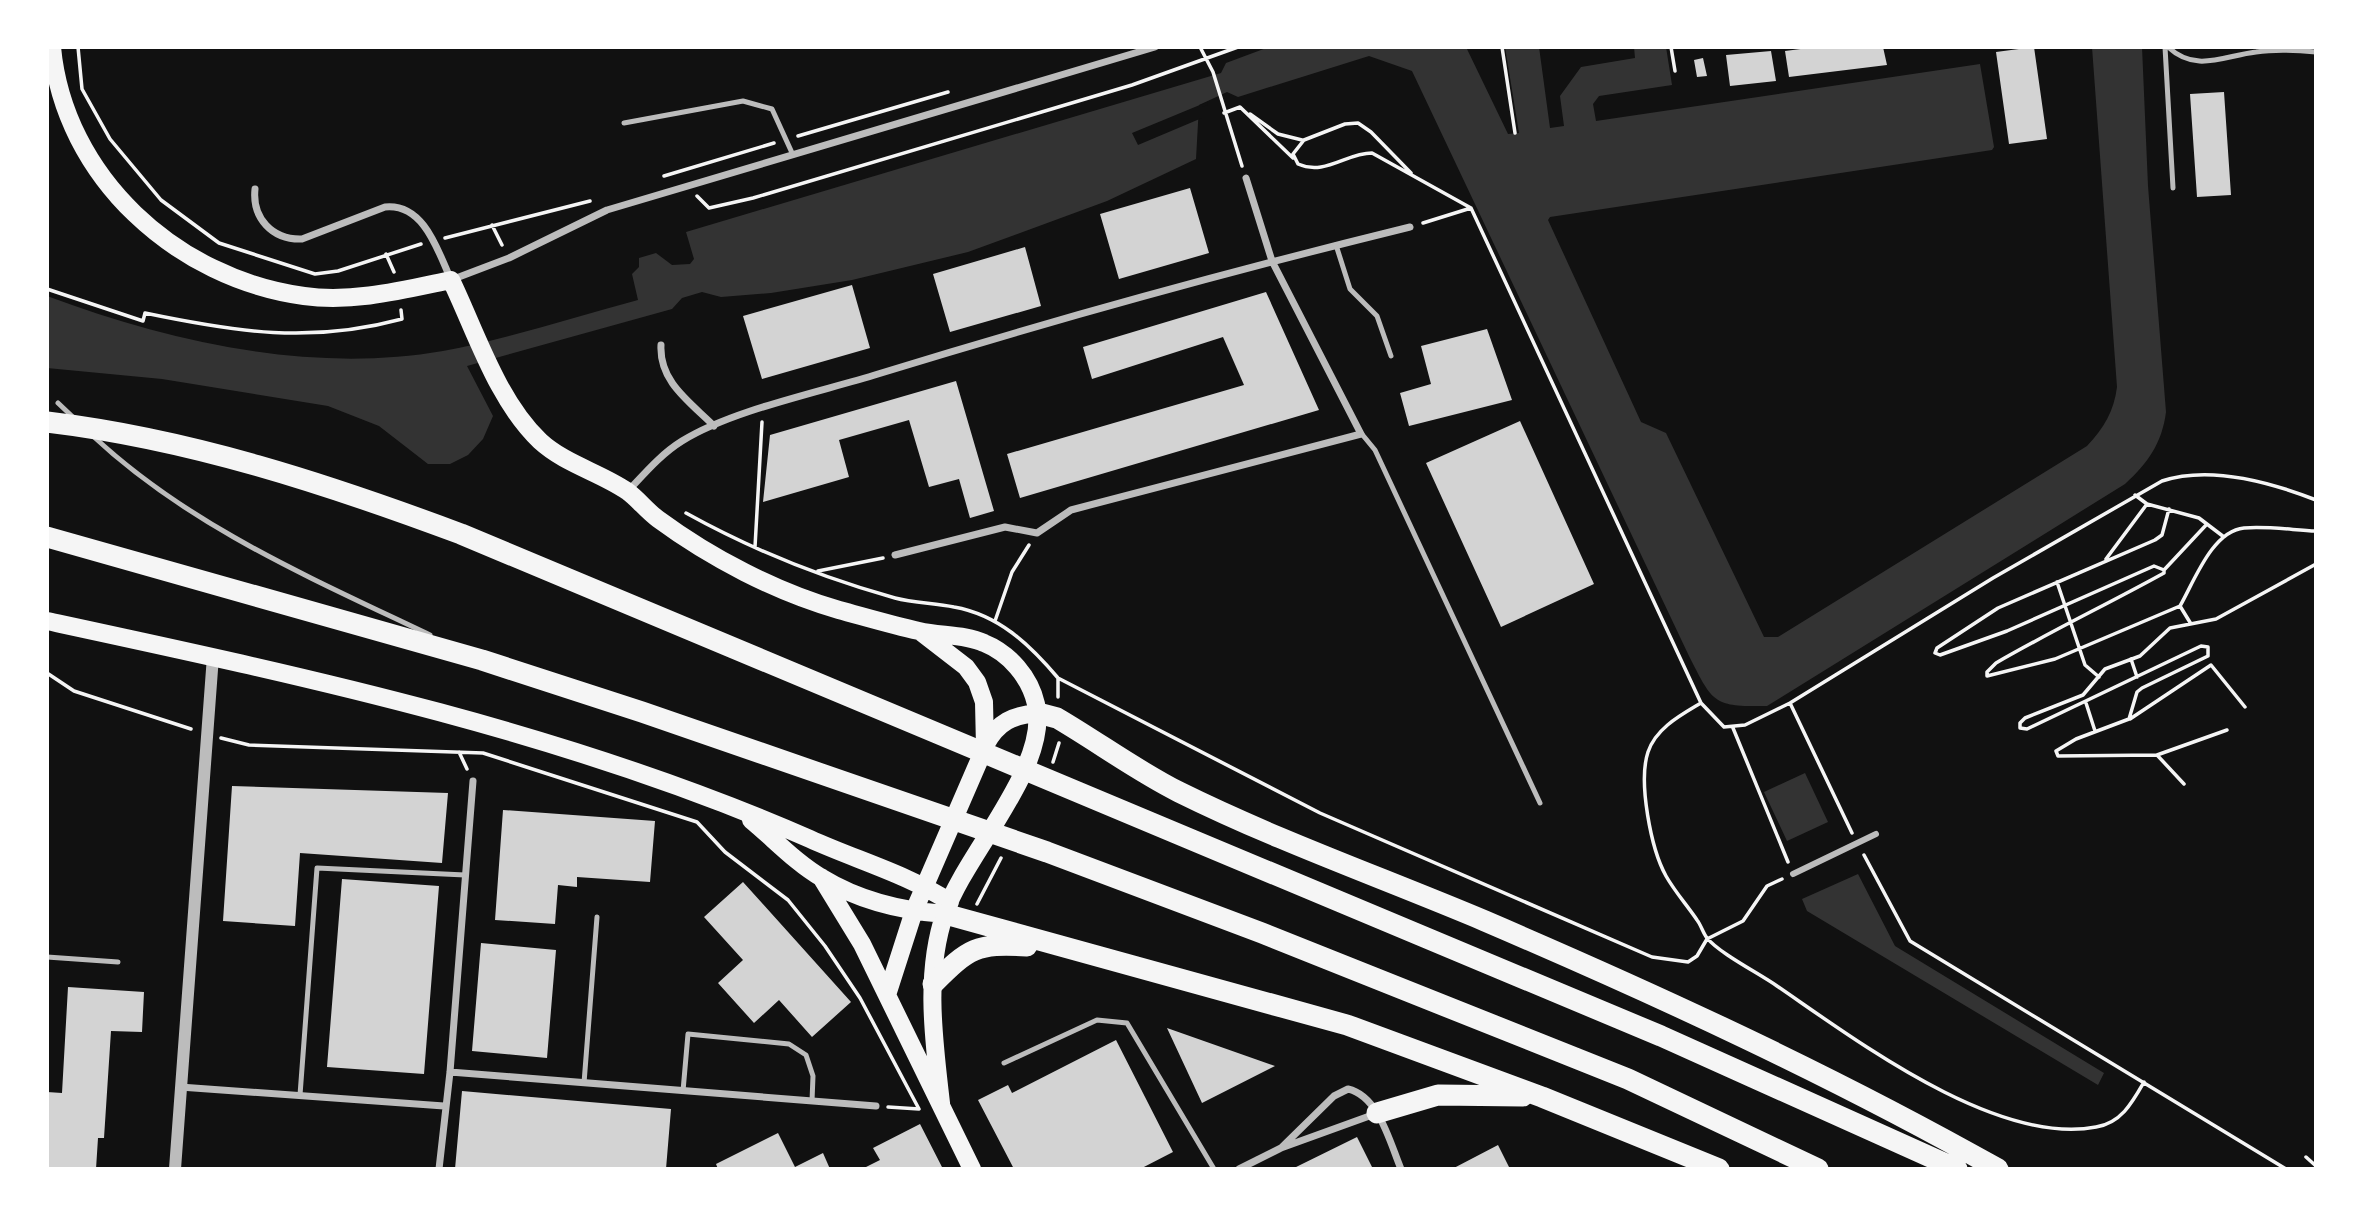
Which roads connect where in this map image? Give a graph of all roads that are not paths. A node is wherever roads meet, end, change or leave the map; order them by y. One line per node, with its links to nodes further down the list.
1 (52, 47): 5 (main road)
2 (1155, 47): 7 (street)
3 (2167, 47): 4 (lane); 9 (lane)
4 (2316, 52)
5 (52, 85): 14 (main road)
6 (624, 123): 7 (lane)
7 (793, 155): 14 (street)
8 (1245, 178): 13 (street)
9 (2173, 188)
10 (255, 189): 14 (street)
11 (1410, 227): 12 (street)
12 (1336, 245): 13 (street); 16 (lane)
13 (1272, 261): 19 (street); 20 (street)
14 (451, 280): 21 (main road)
15 (661, 345): 19 (street)
16 (1391, 356)
17 (58, 402): 27 (lane)
18 (47, 422): 67 (highway)
19 (714, 426): 21 (street)
20 (1360, 432): 23 (street); 31 (lane)
21 (627, 492): 25 (main road)
22 (47, 537): 27 (highway)
23 (895, 555)
24 (47, 621): 26 (main road)
25 (919, 631): 28 (main road); 29 (main road)
26 (213, 656): 32 (main road); 49 (street)
27 (482, 660): 66 (highway)
28 (1048, 716): 29 (main road); 38 (main road); 68 (highway)
29 (985, 747): 37 (main road)
30 (473, 781): 35 (street)
31 (1540, 803)
32 (734, 806): 36 (main road); 37 (main road)
33 (1876, 834): 34 (street)
34 (1793, 874)
35 (465, 875): 47 (street); 51 (lane)
36 (821, 877): 39 (main road); 45 (main road)
37 (925, 886): 38 (main road); 39 (main road)
38 (947, 908): 39 (main road); 41 (highway); 44 (main road)
39 (914, 911): 45 (main road)
40 (597, 917): 48 (lane)
41 (1068, 949): 44 (highway); 52 (highway)
42 (47, 957): 43 (lane)
43 (118, 962)
44 (933, 984): 56 (main road)
45 (887, 995): 56 (main road)
46 (1004, 1063): 62 (lane)
47 (450, 1072): 48 (street); 54 (street)
48 (584, 1083): 50 (street)
49 (180, 1087): 51 (street); 59 (street)
50 (683, 1091): 53 (street); 53 (lane)
51 (300, 1095): 54 (street)
52 (1542, 1097): 57 (highway); 65 (highway)
53 (812, 1101): 55 (street)
54 (444, 1106): 60 (street)
55 (876, 1106)
56 (943, 1107): 61 (main road)
57 (1377, 1114): 58 (street); 58 (street); 64 (street)
58 (1281, 1148): 63 (street)
59 (175, 1169)
60 (439, 1169)
61 (972, 1169)
62 (1214, 1169)
63 (1239, 1169)
64 (1401, 1169)
65 (1719, 1169)
66 (1818, 1169)
67 (1957, 1169)
68 (1998, 1169)

